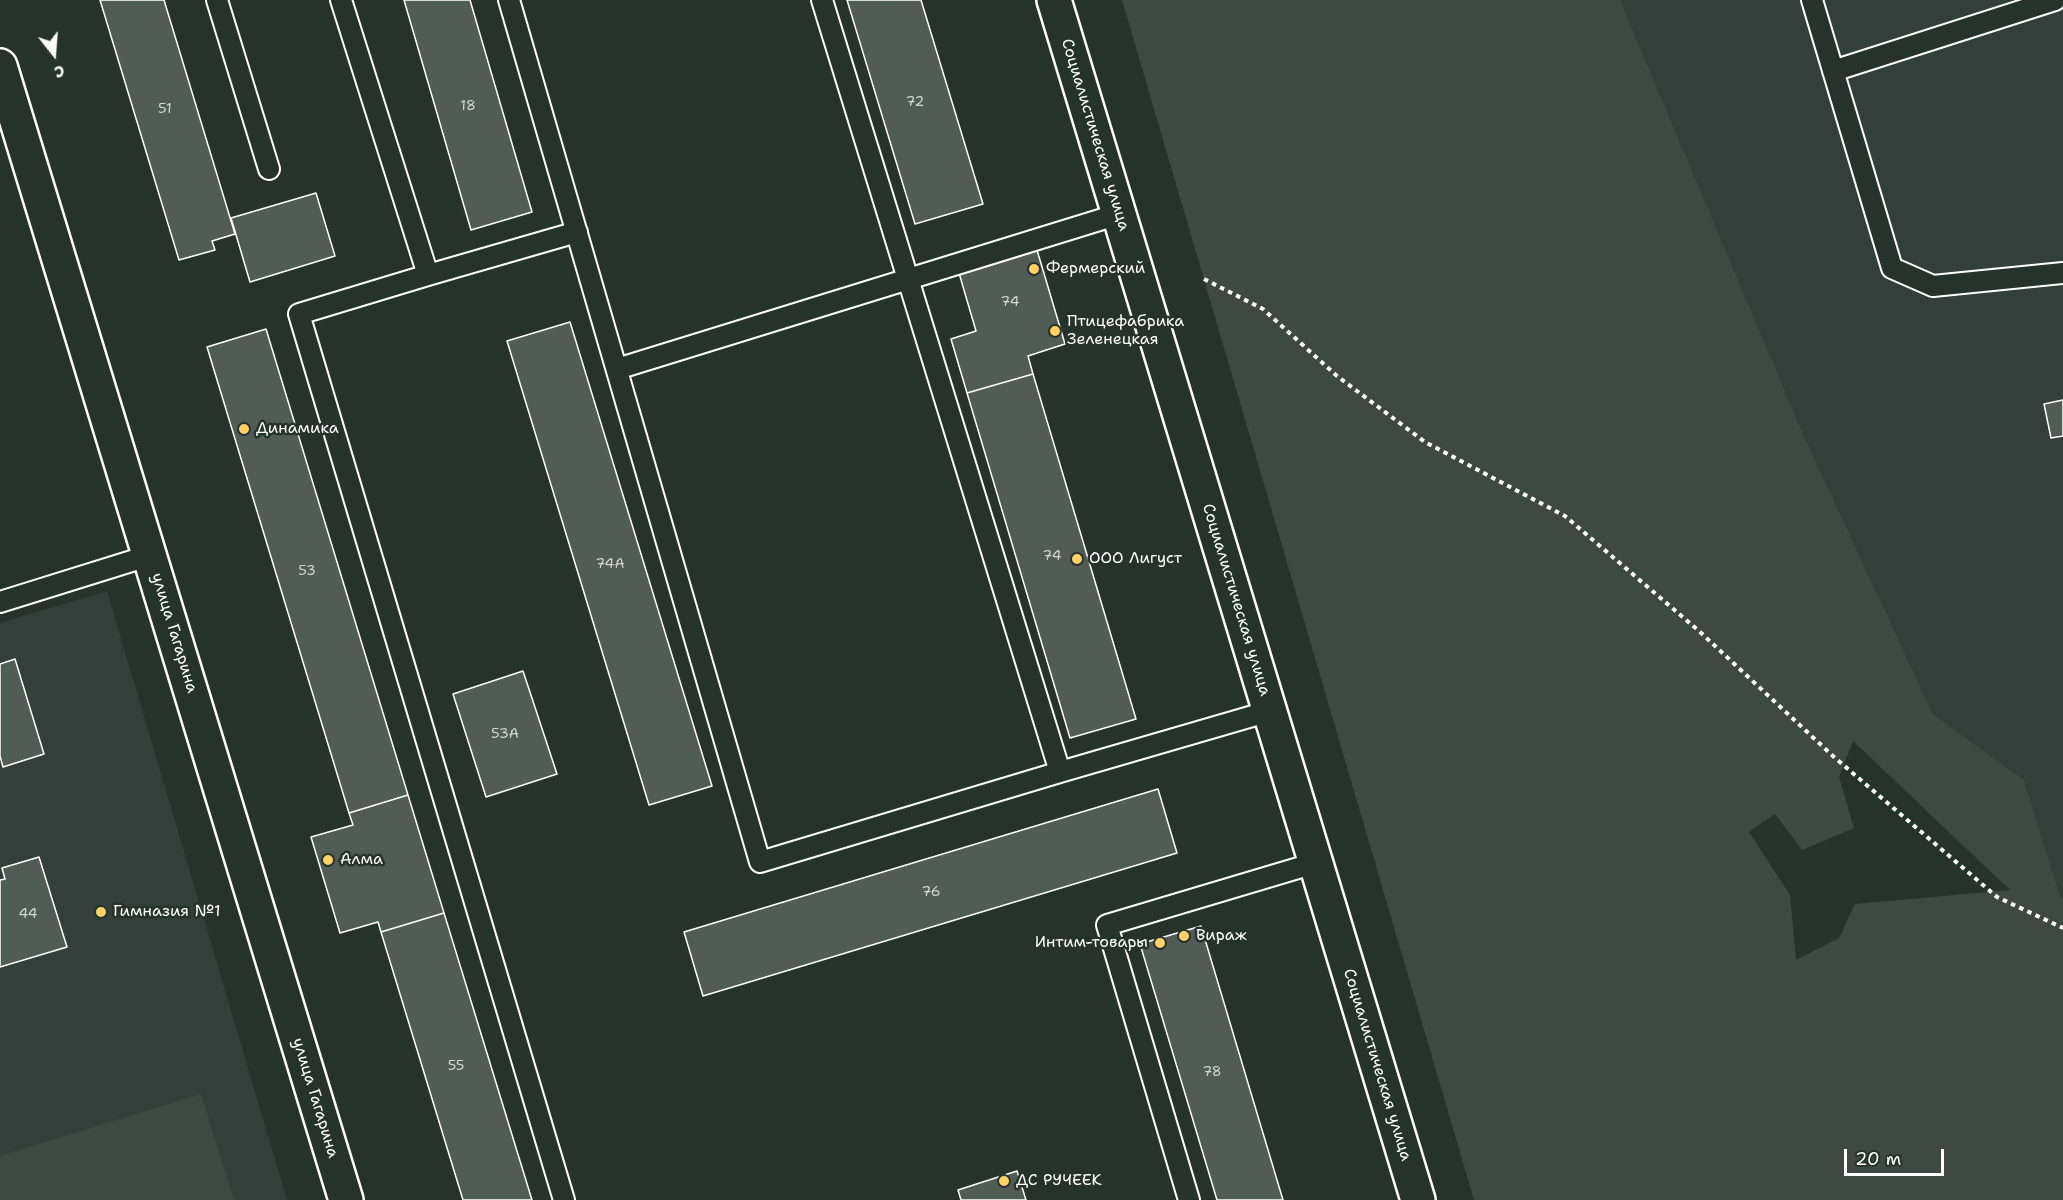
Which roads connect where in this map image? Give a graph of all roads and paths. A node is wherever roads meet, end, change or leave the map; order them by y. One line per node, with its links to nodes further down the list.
1 (217, 0): 11 (lane)
2 (341, 0): 15 (lane)
3 (509, 0): 13 (lane)
4 (822, 0): 16 (lane)
5 (1054, 0): 12 (main road, Социалистическая улица)
6 (1812, 0): 10 (lane)
7 (2055, 0): 8 (lane)
8 (1998, 9): 10 (lane)
9 (0, 66): 19 (main road, улица Гагарина)
10 (1833, 70): 14 (lane)
11 (269, 169)
12 (1119, 214): 16 (lane); 21 (main road, Социалистическая улица)
13 (577, 232): 15 (lane); 18 (lane)
14 (2063, 273)
15 (428, 275): 26 (lane)
16 (908, 279): 18 (lane); 22 (lane)
17 (1204, 279): 24 (path)
18 (617, 369): 22 (lane)
19 (150, 555): 20 (lane); 25 (main road, улица Гагарина)
20 (0, 602)
21 (1270, 711): 22 (lane); 23 (main road, Социалистическая улица)
22 (1060, 772)
23 (1315, 862): 27 (lane); 28 (main road, Социалистическая улица)
24 (2063, 928)
25 (346, 1200)
26 (564, 1200)
27 (1190, 1200)
28 (1418, 1200)

